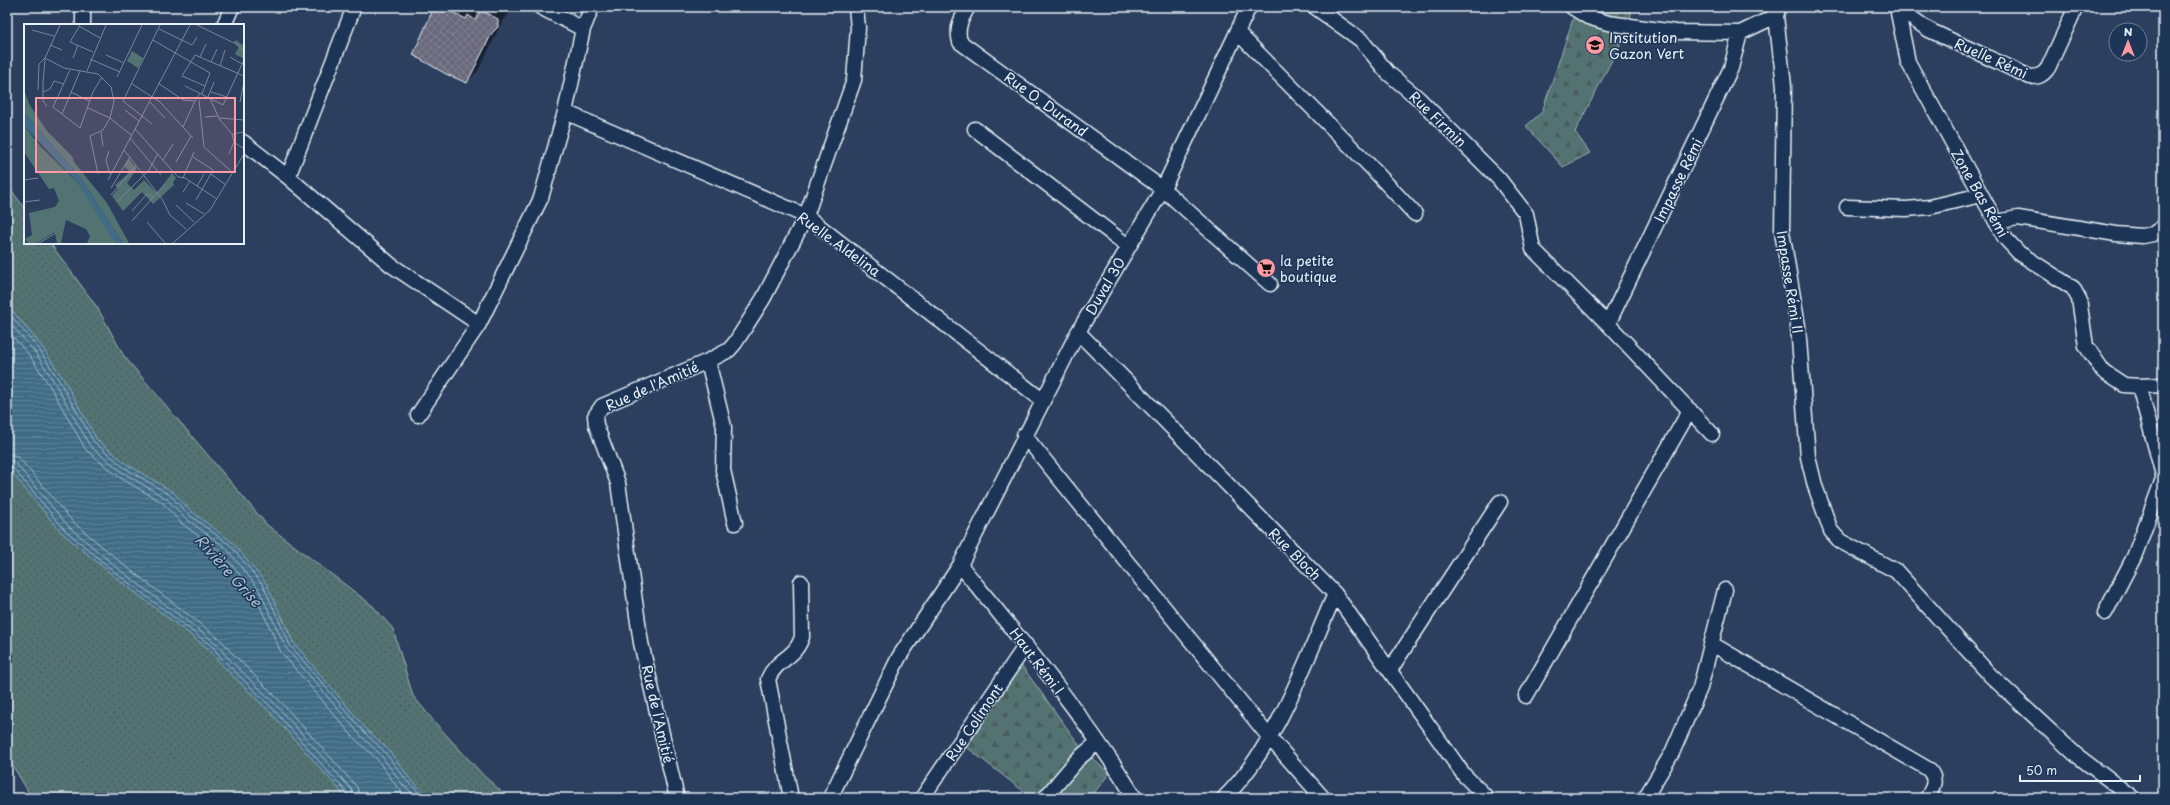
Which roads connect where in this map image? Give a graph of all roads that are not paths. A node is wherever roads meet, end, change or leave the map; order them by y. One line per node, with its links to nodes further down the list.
1 (82, 7): 14 (street)
2 (232, 7): 15 (street)
3 (354, 7): 22 (street)
4 (540, 7): 16 (street)
5 (592, 7): 16 (street)
6 (856, 7): 27 (street, Rue de l'Amitié)
7 (968, 7): 23 (street, Rue O. Durand)
8 (1249, 7): 17 (street, Duval 30)
9 (1315, 7): 33 (street, Rue Firmin)
10 (1572, 7): 18 (street)
11 (2076, 7): 12 (street, Ruelle Rémi)
12 (1896, 8): 24 (street, Zone Bas Rémi)
13 (1777, 12): 18 (street); 69 (street, Impasse Rémi II)
14 (83, 24)
15 (224, 24)
16 (583, 29): 19 (street)
17 (1237, 32): 23 (street, Duval 30); 26 (street)
18 (1740, 33): 33 (street, Impasse Rémi)
19 (565, 112): 27 (street, Ruelle Aldelina); 32 (street)
20 (975, 129): 30 (street)
21 (244, 143): 22 (street)
22 (288, 177): 32 (street)
23 (1162, 189): 30 (street, Duval 30); 31 (street, Rue O. Durand)
24 (1981, 195): 25 (street); 28 (street, Zone Bas Rémi)
25 (1847, 207)
26 (1415, 214)
27 (806, 216): 35 (street, Rue de l'Amitié); 38 (street, Ruelle Aldelina)
28 (1996, 222): 29 (street); 37 (street, Zone Bas Rémi)
29 (2163, 227)
30 (1128, 246): 34 (street, Duval 30)
31 (1270, 284)
32 (479, 324): 40 (street)
33 (1608, 324): 39 (street)
34 (1078, 332): 38 (street, Duval 30); 50 (street, Rue Bloch)
35 (708, 361): 46 (street); 58 (street, Rue de l'Amitié)
36 (2163, 384): 37 (street)
37 (2139, 386): 43 (street)
38 (1042, 400): 42 (street, Duval 30)
39 (1690, 410): 41 (street); 55 (street)
40 (418, 415)
41 (1712, 434)
42 (1024, 435): 47 (street, Duval 30); 56 (street)
43 (2163, 475)
44 (2163, 479): 51 (street)
45 (1500, 502): 54 (street)
46 (735, 523)
47 (960, 565): 53 (street, Haut Rémi I); 60 (street, Duval 30)
48 (801, 582): 59 (street)
49 (1725, 590): 52 (street)
50 (1335, 594): 54 (street, Rue Bloch); 56 (street)
51 (2105, 613)
52 (1712, 644): 67 (street); 68 (street)
53 (1026, 645): 57 (street, Haut Rémi I); 61 (street, Rue Colimont)
54 (1390, 670): 66 (street, Rue Bloch)
55 (1526, 696)
56 (1270, 738): 64 (street); 65 (street)
57 (1098, 742): 62 (street); 63 (street, Haut Rémi I)
58 (677, 798)
59 (790, 798)
60 (830, 798)
61 (922, 798)
62 (1045, 798)
63 (1134, 798)
64 (1224, 798)
65 (1323, 798)
66 (1487, 798)
67 (1645, 798)
68 (1928, 798)
69 (2132, 798)

